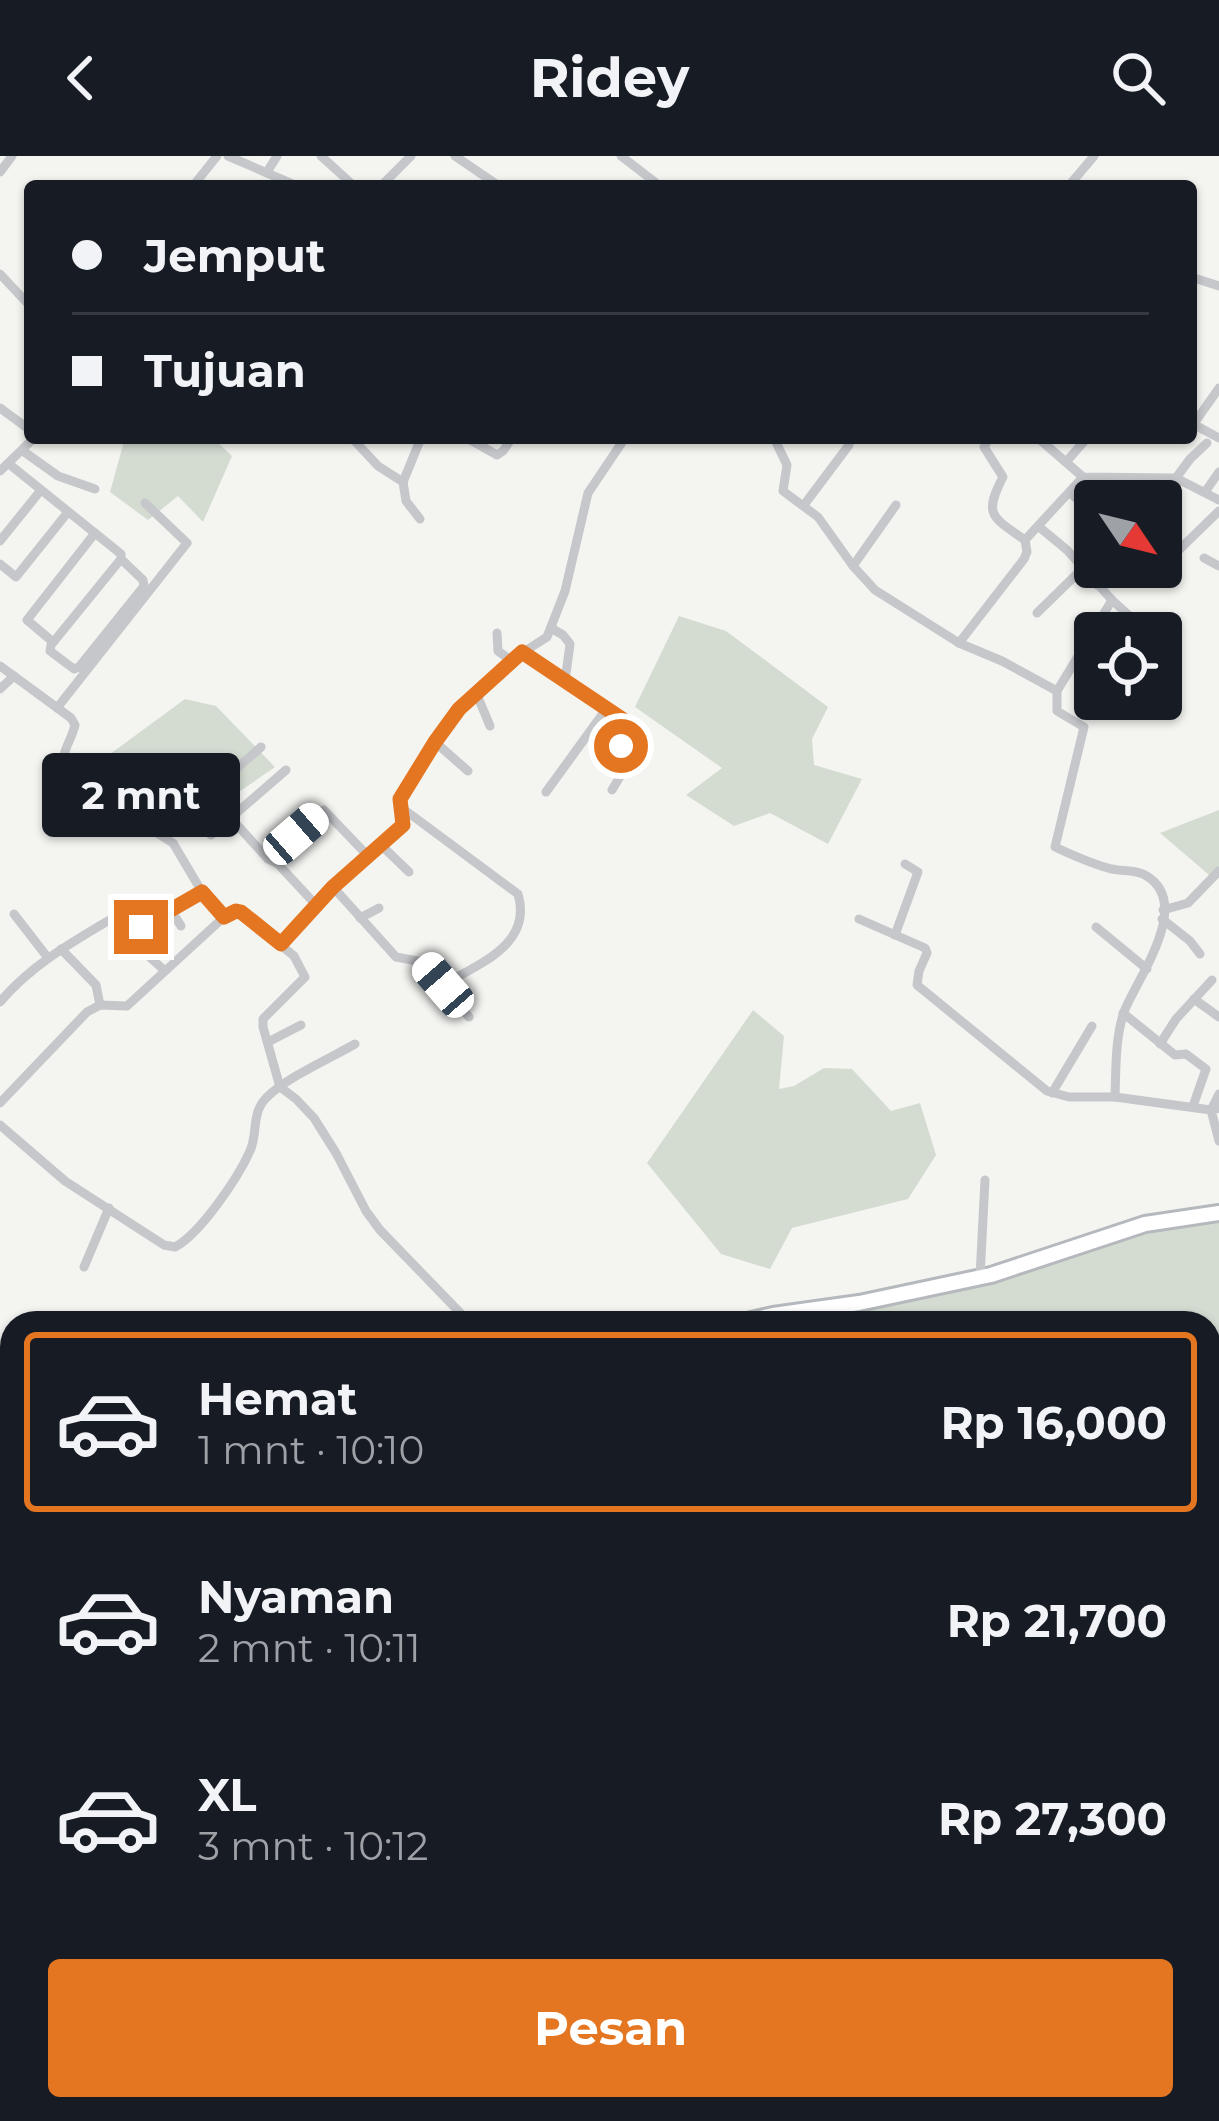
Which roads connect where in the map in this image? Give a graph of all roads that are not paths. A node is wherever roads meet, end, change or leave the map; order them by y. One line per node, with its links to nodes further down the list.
1 (12, 156): 10 (street)
2 (217, 156): 12 (street)
3 (228, 156): 11 (street)
4 (277, 156): 11 (street)
5 (320, 156): 14 (street)
6 (411, 156): 15 (street)
7 (455, 156): 16 (street)
8 (621, 156): 17 (street)
9 (1094, 156): 18 (street)
10 (0, 172)
11 (267, 172): 13 (street)
12 (198, 180)
13 (285, 180)
14 (347, 180)
15 (387, 180)
16 (490, 180)
17 (652, 180)
18 (1074, 180)
19 (0, 274): 20 (street)
20 (24, 300)
21 (1219, 388): 22 (street)
22 (1197, 419)
23 (1207, 443): 42 (street)
24 (29, 444): 37 (street)
25 (358, 444): 43 (street)
26 (419, 444): 43 (street)
27 (479, 444): 28 (street)
28 (507, 444)
29 (621, 444): 72 (street)
30 (780, 444): 51 (street)
31 (985, 444): 58 (street)
32 (1046, 444): 36 (street)
33 (1056, 444): 36 (street)
34 (1082, 444): 38 (street)
35 (849, 445): 51 (street)
36 (1052, 449): 38 (street)
37 (23, 451): 39 (street); 44 (street)
38 (1066, 462): 41 (street)
39 (5, 468): 45 (street)
40 (1219, 472): 46 (street)
41 (1083, 477): 42 (street); 47 (street)
42 (1176, 478): 46 (street)
43 (403, 482): 55 (street)
44 (95, 489)
45 (41, 490): 54 (street); 59 (street)
46 (1204, 492): 49 (street)
47 (1070, 493): 48 (street); 56 (street)
48 (1074, 496)
49 (1219, 500)
50 (145, 503): 84 (street)
51 (804, 505): 65 (street)
52 (896, 505): 65 (street)
53 (1219, 511): 60 (street)
54 (68, 512): 57 (street); 64 (street)
55 (420, 519)
56 (1038, 526): 58 (street); 61 (street)
57 (95, 533): 62 (street); 74 (street)
58 (1025, 540): 75 (street)
59 (0, 542)
60 (1182, 547)
61 (1074, 558)
62 (121, 559): 74 (street); 74 (street)
63 (1204, 559): 66 (street)
64 (0, 564)
65 (853, 566): 75 (street)
66 (1219, 566)
67 (1074, 577): 71 (street)
68 (1100, 588): 69 (street)
69 (1112, 600): 70 (street); 82 (street)
70 (1126, 612)
71 (1037, 613)
72 (551, 628): 76 (street); 80 (street)
73 (497, 633): 77 (street)
74 (53, 642)
75 (959, 643): 82 (street)
76 (522, 652): 77 (street); 80 (street)
77 (512, 662): 83 (street)
78 (0, 666): 79 (street)
79 (14, 676): 81 (street); 84 (street)
80 (565, 681): 85 (street)
81 (0, 689)
82 (1057, 691): 110 (street)
83 (477, 695): 86 (street); 87 (street)
84 (57, 708): 105 (street)
85 (607, 708): 91 (street); 92 (street)
86 (490, 726)
87 (435, 742): 90 (street); 95 (street)
88 (261, 747): 93 (street)
89 (286, 770): 96 (street)
90 (468, 771)
91 (612, 790)
92 (546, 792)
93 (208, 793): 94 (street); 96 (street)
94 (195, 805)
95 (399, 806): 98 (street); 125 (street)
96 (231, 818): 97 (street); 100 (street)
97 (211, 835)
98 (381, 845): 99 (street); 103 (street)
99 (367, 855): 100 (street); 104 (street)
100 (268, 859): 106 (street)
101 (905, 864): 116 (street)
102 (1219, 871): 110 (street)
103 (409, 872)
104 (333, 887): 106 (street); 112 (street)
105 (202, 892): 108 (street); 111 (street)
106 (316, 906): 118 (street)
107 (379, 908): 112 (street)
108 (171, 910): 114 (street); 119 (street)
109 (14, 914): 121 (street)
110 (1163, 915): 120 (street); 122 (street)
111 (224, 917): 118 (street); 123 (street)
112 (360, 917): 125 (street)
113 (860, 919): 116 (street)
114 (181, 926)
115 (1096, 927): 122 (street)
116 (895, 935): 140 (street)
117 (132, 940): 123 (street)
118 (281, 944): 134 (street)
119 (61, 949): 121 (street); 128 (street)
120 (1200, 955)
121 (47, 958): 127 (street)
122 (1148, 969): 129 (street)
123 (164, 970): 128 (street)
124 (1212, 980): 126 (street)
125 (443, 985): 131 (street)
126 (1194, 999): 130 (street); 136 (street)
127 (0, 1002)
128 (100, 1005): 138 (street)
129 (1124, 1013): 136 (street); 142 (street)
130 (1219, 1016)
131 (470, 1017)
132 (301, 1025): 134 (street)
133 (1092, 1026): 140 (street)
134 (268, 1042): 139 (street)
135 (356, 1044): 139 (street)
136 (1160, 1044): 144 (street)
137 (3, 1081): 138 (street)
138 (16, 1085): 143 (street)
139 (280, 1088): 149 (street); 153 (street)
140 (1052, 1093): 142 (street)
141 (1219, 1094): 145 (street)
142 (1115, 1097): 144 (street)
143 (0, 1103)
144 (1193, 1106): 145 (street)
145 (1215, 1109): 147 (street)
146 (0, 1125): 149 (street)
147 (1219, 1141)
148 (985, 1180): 152 (street)
149 (110, 1208): 151 (street)
150 (1219, 1213): 152 (main road)
151 (84, 1267)
152 (980, 1277): 154 (main road)
153 (458, 1311)
154 (802, 1311)

